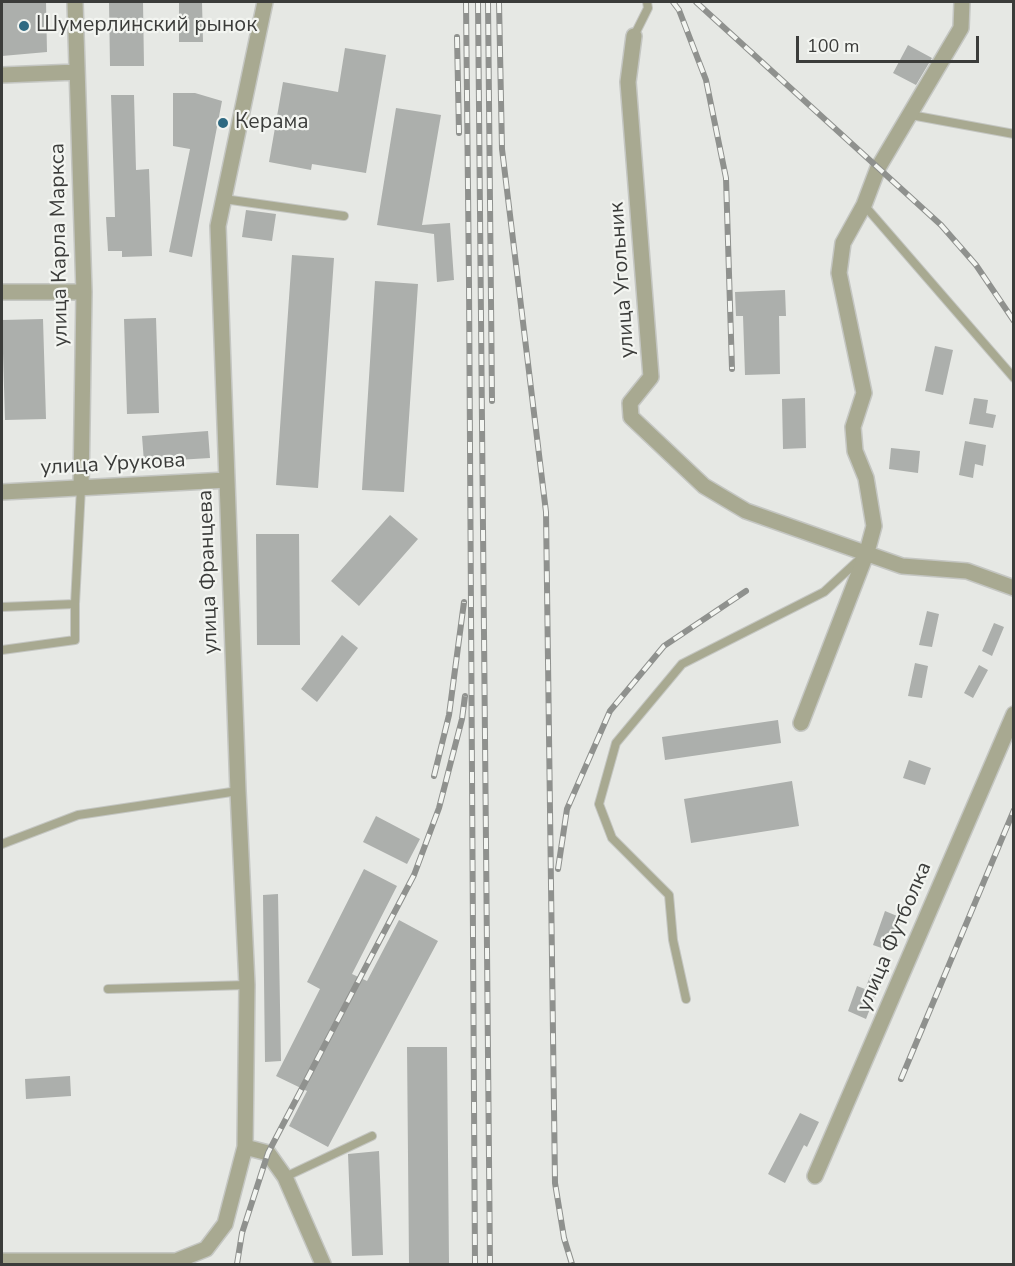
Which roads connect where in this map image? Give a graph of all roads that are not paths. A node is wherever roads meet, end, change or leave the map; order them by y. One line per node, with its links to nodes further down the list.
1 (75, 2): 6 (street, улица Карла Маркса)
2 (265, 2): 10 (street, улица Францева)
3 (647, 2): 5 (lane)
4 (962, 2): 8 (street)
5 (634, 36): 19 (street, улица Угольник)
6 (77, 72): 7 (street); 14 (street, улица Карла Маркса)
7 (2, 75)
8 (911, 115): 9 (lane); 11 (street)
9 (1014, 134)
10 (224, 199): 12 (lane); 16 (street, улица Францева)
11 (864, 206): 15 (lane); 19 (street)
12 (344, 216)
13 (2, 292): 14 (street)
14 (84, 292): 17 (street, улица Карла Маркса)
15 (1014, 378)
16 (227, 480): 17 (street, улица Урукова); 26 (street, улица Францева)
17 (81, 488): 18 (street, улица Урукова); 21 (lane)
18 (2, 492)
19 (867, 552): 20 (street, улица Угольник); 25 (street); 30 (lane)
20 (1014, 588)
21 (75, 604): 22 (lane); 23 (lane)
22 (2, 608)
23 (2, 650)
24 (1014, 714): 33 (street, улица Футболка)
25 (801, 723)
26 (238, 791): 27 (lane); 28 (street, улица Францева)
27 (2, 843)
28 (247, 985): 29 (lane); 32 (street, улица Францева)
29 (108, 989)
30 (686, 999)
31 (372, 1136): 34 (lane)
32 (245, 1147): 34 (street); 35 (street, улица Францева)
33 (815, 1176)
34 (285, 1177): 36 (street)
35 (2, 1261)
36 (322, 1264)

